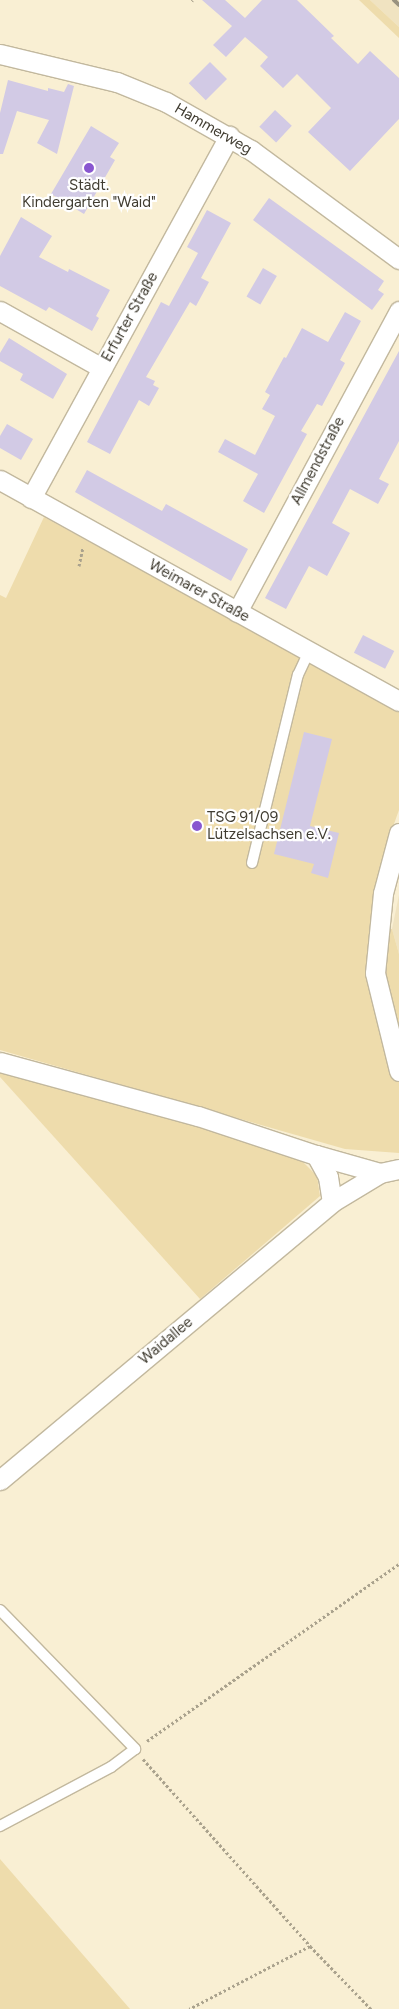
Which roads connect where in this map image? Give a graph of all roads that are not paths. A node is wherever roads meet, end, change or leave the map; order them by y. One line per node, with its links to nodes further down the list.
1 (0, 54): 2 (street, Hammerweg)
2 (229, 136): 3 (street, Hammerweg); 6 (street, Erfurter Straße)
3 (399, 260)
4 (399, 310): 9 (street, Allmendstraße)
5 (0, 311): 6 (street)
6 (102, 368): 8 (street, Erfurter Straße)
7 (0, 480): 8 (street, Weimarer Straße)
8 (31, 498): 9 (street, Weimarer Straße)
9 (238, 612): 10 (street, Weimarer Straße)
10 (309, 652): 11 (street, Weimarer Straße); 13 (lane)
11 (399, 701)
12 (399, 833): 14 (street)
13 (252, 863)
14 (391, 895): 16 (street)
15 (0, 1062): 17 (street)
16 (399, 1071)
17 (316, 1155): 19 (street); 20 (street)
18 (399, 1169): 19 (street, Waidallee)
19 (380, 1173): 20 (street, Waidallee)
20 (332, 1202): 21 (street, Waidallee)
21 (0, 1480)
22 (0, 1610): 23 (lane)
23 (0, 1826)

